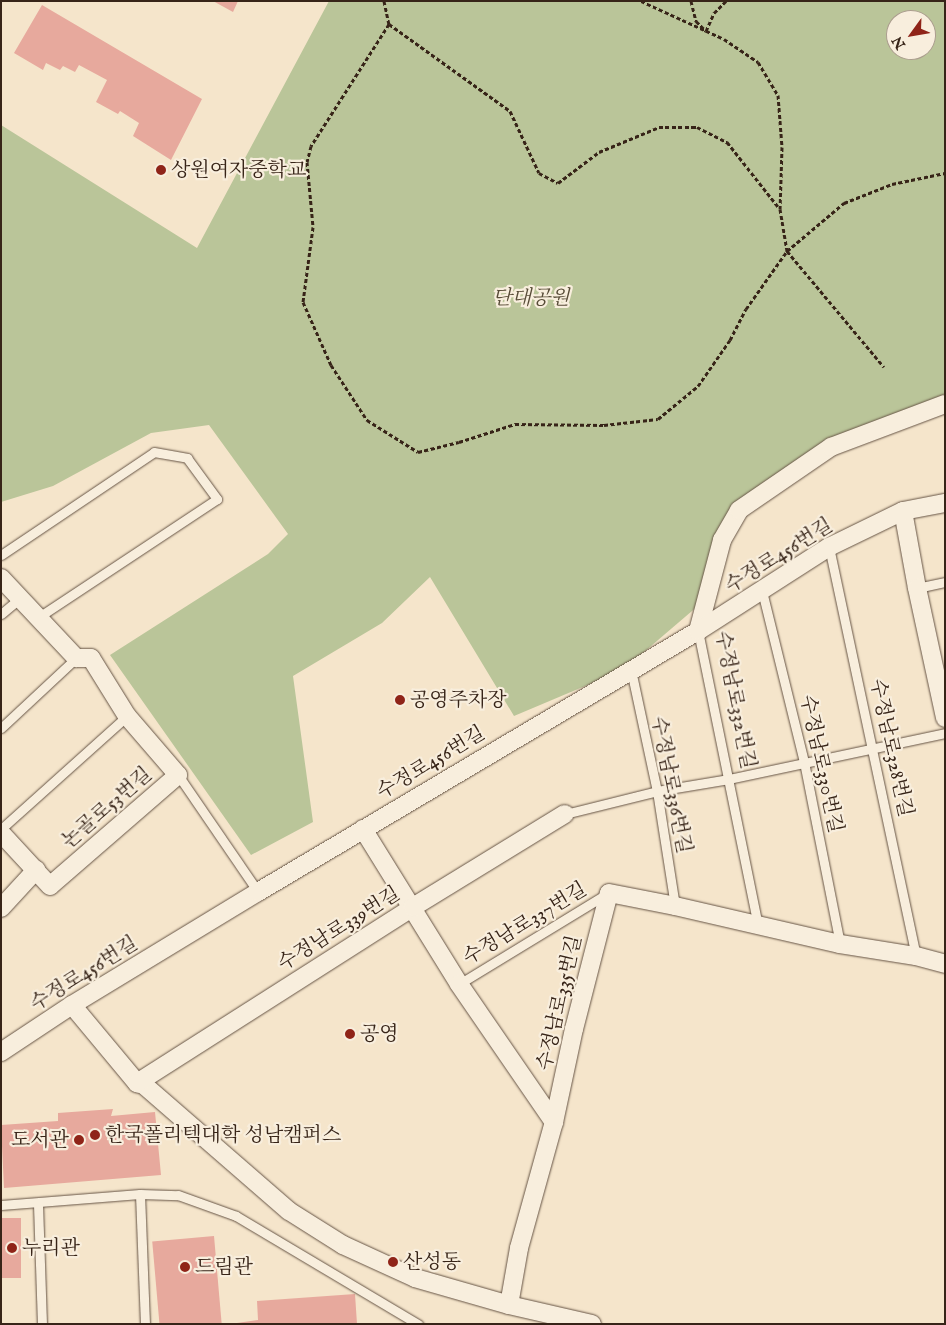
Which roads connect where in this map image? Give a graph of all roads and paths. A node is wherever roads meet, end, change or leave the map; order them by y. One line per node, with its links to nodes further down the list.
1 (384, 1): 5 (path)
2 (641, 1): 6 (path)
3 (691, 1): 6 (path)
4 (726, 1): 6 (path)
5 (389, 24): 8 (path); 9 (path)
6 (706, 31): 8 (path)
7 (945, 173): 9 (path)
8 (780, 209): 9 (path)
9 (787, 251): 10 (path)
10 (884, 367)
11 (945, 404): 23 (street, 수정남로332번길)
12 (945, 503): 13 (street, 수정로456번길)
13 (903, 512): 14 (street, 수정로456번길); 18 (street)
14 (830, 547): 19 (street, 수정로456번길); 31 (lane, 수정남로328번길)
15 (1, 555): 22 (lane)
16 (1, 578): 20 (street, 논골로53번길)
17 (945, 582): 18 (lane)
18 (917, 588): 25 (street)
19 (762, 591): 23 (street, 수정로456번길); 32 (lane, 수정남로330번길)
20 (20, 598): 21 (lane); 22 (street, 논골로53번길)
21 (1, 614)
22 (38, 618): 24 (street, 논골로53번길)
23 (698, 631): 26 (street, 수정로456번길); 34 (lane, 수정남로332번길)
24 (76, 658): 27 (street, 논골로53번길); 29 (lane)
25 (939, 660): 28 (street)
26 (631, 670): 35 (lane, 수정남로336번길); 38 (street, 수정로456번길)
27 (127, 716): 33 (street, 논골로53번길); 37 (lane)
28 (945, 718)
29 (1, 728)
30 (945, 733): 31 (lane)
31 (874, 747): 32 (lane); 48 (lane, 수정남로328번길)
32 (804, 762): 34 (lane); 47 (lane, 수정남로330번길)
33 (178, 775): 40 (street, 논골로53번길); 41 (lane)
34 (729, 779): 35 (lane); 46 (lane, 수정남로332번길)
35 (657, 791): 36 (lane); 43 (lane, 수정남로336번길)
36 (565, 814): 44 (street, 수정남로339번길)
37 (1, 829)
38 (363, 829): 41 (street, 수정로456번길); 44 (street, 수정남로335번길)
39 (1, 833): 40 (street)
40 (36, 870): 45 (street)
41 (258, 892): 51 (street, 수정로456번길)
42 (608, 893): 43 (street); 50 (lane, 수정남로337번길); 54 (street, 수정남로335번길)
43 (675, 906): 46 (street)
44 (413, 907): 50 (street, 수정남로335번길); 53 (street, 수정남로339번길)
45 (1, 908)
46 (758, 926): 47 (street)
47 (840, 944): 48 (street)
48 (916, 956): 49 (street)
49 (945, 964)
50 (459, 984): 54 (street, 수정남로335번길)
51 (72, 1005): 52 (street, 수정로456번길); 53 (street)
52 (1, 1052)
53 (137, 1083): 58 (street)
54 (554, 1122): 58 (street, 수정남로335번길)
55 (140, 1194): 56 (lane); 60 (lane); 61 (lane)
56 (38, 1204): 57 (lane); 59 (lane)
57 (1, 1205)
58 (509, 1305): 62 (street)
59 (42, 1324)
60 (145, 1324)
61 (418, 1324)
62 (592, 1324)

